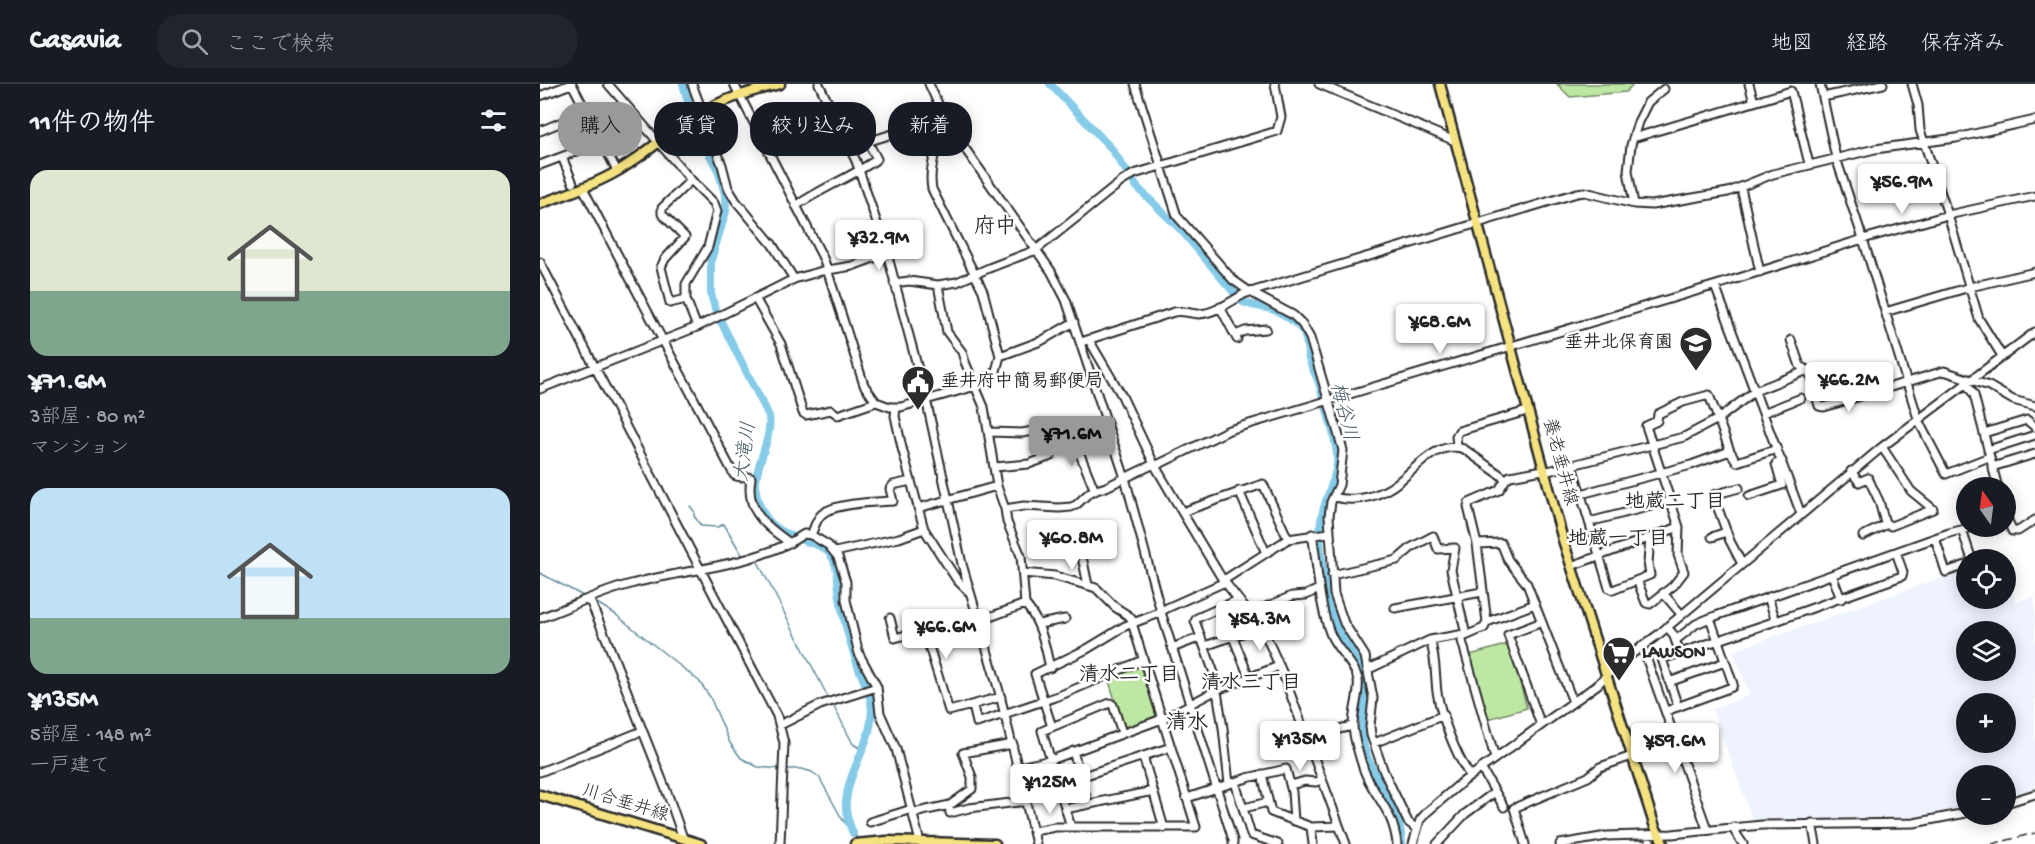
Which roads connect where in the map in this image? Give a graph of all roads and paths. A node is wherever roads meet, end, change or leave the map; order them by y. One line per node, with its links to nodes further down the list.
1 (571, 84): 18 (street); 20 (street)
2 (608, 84): 29 (street)
3 (692, 84): 21 (street)
4 (734, 84): 17 (street)
5 (780, 84): 17 (main road)
6 (819, 84): 45 (street)
7 (929, 84): 23 (street)
8 (1136, 84): 43 (street)
9 (1275, 84): 43 (street)
10 (1319, 84): 31 (street)
11 (1440, 84): 31 (main road, 養老垂井線)
12 (1749, 84): 24 (street)
13 (1820, 84): 19 (street)
14 (1883, 84): 19 (street)
15 (1912, 84): 32 (street)
16 (1664, 89): 30 (street)
17 (739, 94): 22 (main road); 53 (street)
18 (540, 96)
19 (1823, 97): 40 (street)
20 (581, 102)
21 (696, 102)
22 (723, 102)
23 (937, 102)
24 (1754, 102): 30 (street); 41 (street)
25 (2035, 120): 32 (street)
26 (558, 123): 27 (street)
27 (540, 130)
28 (888, 135): 45 (street)
29 (654, 136)
30 (1634, 138): 52 (street)
31 (1455, 141): 55 (main road, 養老垂井線)
32 (1923, 141): 40 (street); 54 (street)
33 (654, 145): 44 (main road)
34 (609, 156): 44 (street)
35 (671, 156): 46 (street)
36 (718, 156): 64 (street)
37 (935, 156): 63 (street)
38 (970, 156): 57 (street)
39 (562, 157): 42 (street); 47 (street)
40 (1836, 158): 41 (street); 56 (street)
41 (1809, 164): 49 (street)
42 (540, 165)
43 (1161, 165): 57 (street); 69 (street)
44 (617, 171): 48 (main road)
45 (860, 171): 53 (street); 58 (street)
46 (692, 180): 71 (street); 71 (street)
47 (573, 183)
48 (583, 188): 51 (main road); 78 (street)
49 (1740, 188): 52 (street); 61 (street)
50 (2035, 196): 54 (street)
51 (540, 204)
52 (1634, 204): 55 (street)
53 (796, 206): 60 (street)
54 (1948, 215): 56 (street); 68 (street)
55 (1477, 223): 69 (street); 82 (main road, 養老垂井線)
56 (1863, 239): 61 (street); 73 (street)
57 (1036, 250): 63 (street); 74 (street)
58 (887, 253): 60 (street); 65 (street)
59 (540, 262): 85 (street)
60 (828, 270): 64 (street); 95 (street)
61 (1760, 272): 67 (street)
62 (2035, 272): 68 (street)
63 (976, 275): 66 (street); 83 (street)
64 (794, 279): 70 (street)
65 (894, 283): 66 (street); 93 (street)
66 (938, 285): 89 (street)
67 (1715, 286): 82 (street); 91 (street)
68 (1970, 287): 73 (street); 84 (street)
69 (1247, 293): 72 (street); 94 (street)
70 (755, 298): 75 (street); 95 (street)
71 (686, 299): 75 (street)
72 (1220, 307): 76 (street); 79 (street)
73 (1885, 312): 88 (street)
74 (1074, 322): 81 (street); 83 (street)
75 (697, 327): 78 (street)
76 (1266, 329)
77 (2035, 332): 84 (street)
78 (664, 339): 85 (street); 155 (street)
79 (1089, 340): 81 (street); 115 (street)
80 (1791, 340): 86 (street)
81 (1081, 342): 123 (street)
82 (1510, 346): 94 (street); 98 (main road, 養老垂井線)
83 (1000, 356): 89 (street)
84 (2002, 356): 87 (street)
85 (594, 366): 90 (street); 164 (street)
86 (1808, 370): 88 (street); 91 (street)
87 (1968, 381): 88 (street); 96 (street); 100 (street); 104 (street)
88 (1907, 382): 100 (street)
89 (976, 386): 93 (street); 103 (street)
90 (540, 389)
91 (1755, 391): 99 (street); 101 (street)
92 (1801, 398): 99 (street)
93 (926, 399): 97 (street); 133 (street)
94 (1329, 401): 115 (street); 132 (street)
95 (876, 402): 97 (street)
96 (2034, 404)
97 (896, 408): 125 (street)
98 (1527, 411): 107 (street); 119 (main road, 養老垂井線)
99 (1763, 413): 109 (street)
100 (1919, 418): 108 (street); 112 (street)
101 (1719, 420): 106 (street); 106 (street); 111 (street)
102 (2035, 428): 104 (street)
103 (990, 432): 110 (street); 117 (street)
104 (1984, 433): 112 (street)
105 (2035, 435): 112 (street)
106 (1652, 445): 116 (street); 121 (street)
107 (1457, 447): 124 (street); 132 (street)
108 (1882, 447): 120 (street); 141 (street)
109 (1777, 448): 111 (street); 114 (street)
110 (1047, 450): 117 (street); 128 (street)
111 (1730, 451): 121 (street)
112 (1988, 453): 118 (street)
113 (2035, 454): 118 (street)
114 (1782, 461): 131 (street); 138 (street)
115 (1154, 465): 123 (street); 137 (street)
116 (1572, 465): 119 (street); 130 (street)
117 (995, 467): 126 (street)
118 (1992, 467): 122 (street)
119 (1544, 471): 124 (street); 163 (main road, 養老垂井線)
120 (1851, 471): 138 (street); 141 (street)
121 (1661, 473): 130 (street); 134 (street)
122 (1995, 477)
123 (1125, 478): 128 (street); 184 (street)
124 (1506, 479): 156 (street)
125 (911, 481): 135 (street); 149 (street)
126 (997, 486): 133 (street); 136 (street)
127 (1739, 488): 145 (street)
128 (1095, 490): 136 (street)
129 (1239, 491): 137 (street); 154 (street); 160 (street)
130 (1581, 494): 140 (street)
131 (1749, 496)
132 (1334, 497): 147 (street)
133 (948, 500): 135 (street); 174 (street)
134 (1671, 501): 140 (street); 142 (street)
135 (918, 508): 143 (street)
136 (1005, 509): 166 (street)
137 (1182, 512): 170 (street)
138 (1801, 514): 162 (street)
139 (2035, 520): 144 (street)
140 (1589, 522): 161 (street)
141 (1887, 524): 150 (street)
142 (1679, 527): 152 (street); 175 (street)
143 (924, 529): 157 (street); 174 (street)
144 (2016, 531)
145 (1726, 532): 151 (street); 162 (street)
146 (1956, 532): 153 (street)
147 (1327, 533): 148 (street); 167 (street)
148 (1313, 534): 154 (street); 172 (street)
149 (811, 535): 155 (street); 157 (street)
150 (1863, 536)
151 (1712, 537)
152 (1650, 538): 161 (street); 169 (street)
153 (1935, 538): 159 (street); 165 (street)
154 (1288, 539): 160 (street)
155 (791, 542): 164 (street)
156 (1477, 544): 173 (street); 182 (street)
157 (835, 552): 217 (street)
158 (1081, 552): 171 (street)
159 (1896, 552): 168 (street); 178 (street)
160 (1266, 553): 170 (street)
161 (1599, 556): 163 (street); 169 (street)
162 (1742, 564): 186 (street)
163 (1572, 566): 215 (main road, 養老垂井線)
164 (700, 568): 179 (street); 229 (street)
165 (1956, 568)
166 (1023, 573): 171 (street); 181 (street)
167 (1332, 575): 177 (street); 213 (street)
168 (1832, 575): 176 (street); 178 (street)
169 (1637, 580): 175 (street)
170 (1224, 581): 180 (street); 184 (street)
171 (1088, 585): 193 (street)
172 (1318, 589): 185 (street); 231 (street)
173 (1482, 592): 177 (street); 194 (street)
174 (970, 593): 191 (street)
175 (1663, 593): 186 (street)
176 (1768, 597): 189 (street); 192 (street)
177 (1457, 598): 183 (street); 199 (street)
178 (1841, 598): 192 (street)
179 (585, 600): 187 (street); 233 (street)
180 (1238, 600): 185 (street); 200 (street)
181 (1025, 604): 191 (street); 196 (street)
182 (1535, 604): 194 (street); 195 (street)
183 (1395, 608)
184 (1161, 612): 193 (street); 207 (street)
185 (1249, 614): 197 (street)
186 (1682, 614): 198 (street)
187 (540, 618)
188 (890, 618): 223 (street)
189 (1710, 618): 203 (street); 204 (street)
190 (1065, 619): 196 (street)
191 (979, 621): 219 (street)
192 (1776, 621): 204 (street)
193 (1133, 622): 209 (street); 212 (street)
194 (1487, 622): 199 (street)
195 (1542, 622): 221 (street); 230 (street)
196 (1039, 624): 212 (street)
197 (1259, 627): 201 (street); 211 (street)
198 (1667, 627): 203 (street); 206 (street)
199 (1464, 636): 202 (street); 242 (street)
200 (1201, 637): 205 (street); 207 (street)
201 (1233, 637): 205 (street); 214 (street)
202 (1430, 640): 213 (street); 227 (street)
203 (1676, 640): 208 (street)
204 (1718, 641): 208 (street); 210 (street)
205 (1205, 646): 218 (street)
206 (1642, 646): 215 (street); 225 (street)
207 (1172, 648): 222 (street)
208 (1680, 653): 216 (street)
209 (1143, 660): 220 (street); 228 (street)
210 (1725, 662): 216 (street); 224 (street)
211 (1279, 666): 214 (street); 234 (street)
212 (1050, 668): 220 (street)
213 (1369, 669): 236 (street)
214 (1249, 676): 218 (street)
215 (1606, 676): 221 (street); 241 (main road, 養老垂井線)
216 (1669, 682): 224 (street)
217 (876, 687): 229 (street); 267 (street)
218 (1217, 690): 222 (street); 251 (street)
219 (1001, 697): 223 (street); 226 (street)
220 (1044, 702): 226 (street); 232 (street)
221 (1573, 702): 230 (street)
222 (1190, 704): 228 (street); 253 (street)
223 (973, 706): 226 (street)
224 (1678, 707): 225 (street)
225 (1666, 711): 278 (street)
226 (1005, 714): 237 (street)
227 (1444, 715): 236 (street); 248 (street)
228 (1162, 719): 235 (street); 238 (street)
229 (780, 725): 285 (street)
230 (1542, 725): 242 (street)
231 (1353, 726): 234 (street); 293 (street)
232 (1052, 727): 235 (street); 243 (street)
233 (642, 731): 246 (street); 281 (street)
234 (1304, 732): 250 (street)
235 (1122, 733): 239 (street)
236 (1374, 743): 277 (street)
237 (1013, 744): 244 (street); 263 (street)
238 (1171, 747): 240 (street); 258 (street)
239 (1072, 752): 243 (street); 249 (street)
240 (1143, 756): 249 (street); 254 (street)
241 (1632, 756): 280 (main road, 養老垂井線); 296 (street)
242 (1495, 758): 245 (street)
243 (1051, 760): 244 (street); 266 (street)
244 (1019, 767): 260 (street)
245 (1481, 768): 248 (street); 255 (street)
246 (540, 772)
247 (1262, 774): 251 (street); 252 (street); 261 (street)
248 (1470, 776): 277 (street)
249 (1080, 777): 262 (street)
250 (1323, 780): 252 (street); 272 (street)
251 (1232, 783): 253 (street); 265 (street)
252 (1291, 785): 269 (street)
253 (1217, 788): 258 (street); 289 (street)
254 (1153, 791): 262 (street); 276 (street)
255 (1495, 792): 264 (street); 295 (street)
256 (2035, 794): 259 (street)
257 (540, 795): 281 (main road, 川合垂井線)
258 (1187, 798): 276 (street)
259 (2016, 799)
260 (1027, 801): 263 (street); 279 (street)
261 (1268, 802): 265 (street); 269 (street)
262 (1088, 804): 266 (street)
263 (949, 806): 267 (street)
264 (1504, 807)
265 (1244, 808): 290 (street)
266 (1065, 809): 273 (street)
267 (913, 811): 270 (street); 282 (street)
268 (1956, 815): 271 (street)
269 (1294, 821): 274 (street)
270 (870, 822)
271 (1812, 823): 275 (street); 301 (street)
272 (1339, 826): 274 (street); 292 (street)
273 (1071, 827): 276 (street); 279 (street)
274 (1311, 827): 291 (street)
275 (1734, 827): 278 (street); 300 (street)
276 (1164, 828)
277 (1417, 829): 294 (street)
278 (1707, 829): 280 (street)
279 (1034, 831): 288 (street)
280 (1654, 835): 283 (street); 298 (street); 299 (main road, 養老垂井線)
281 (683, 838): 284 (main road, 川合垂井線)
282 (920, 842): 286 (main road); 287 (main road)
283 (1571, 843): 297 (street)
284 (701, 844)
285 (780, 844)
286 (855, 844)
287 (995, 844)
288 (1036, 844)
289 (1233, 844)
290 (1278, 844)
291 (1313, 844)
292 (1346, 844)
293 (1396, 844)
294 (1413, 844)
295 (1437, 844)
296 (1525, 844)
297 (1560, 844)
298 (1650, 844)
299 (1664, 844)
300 (1743, 844)
301 (1816, 844)

